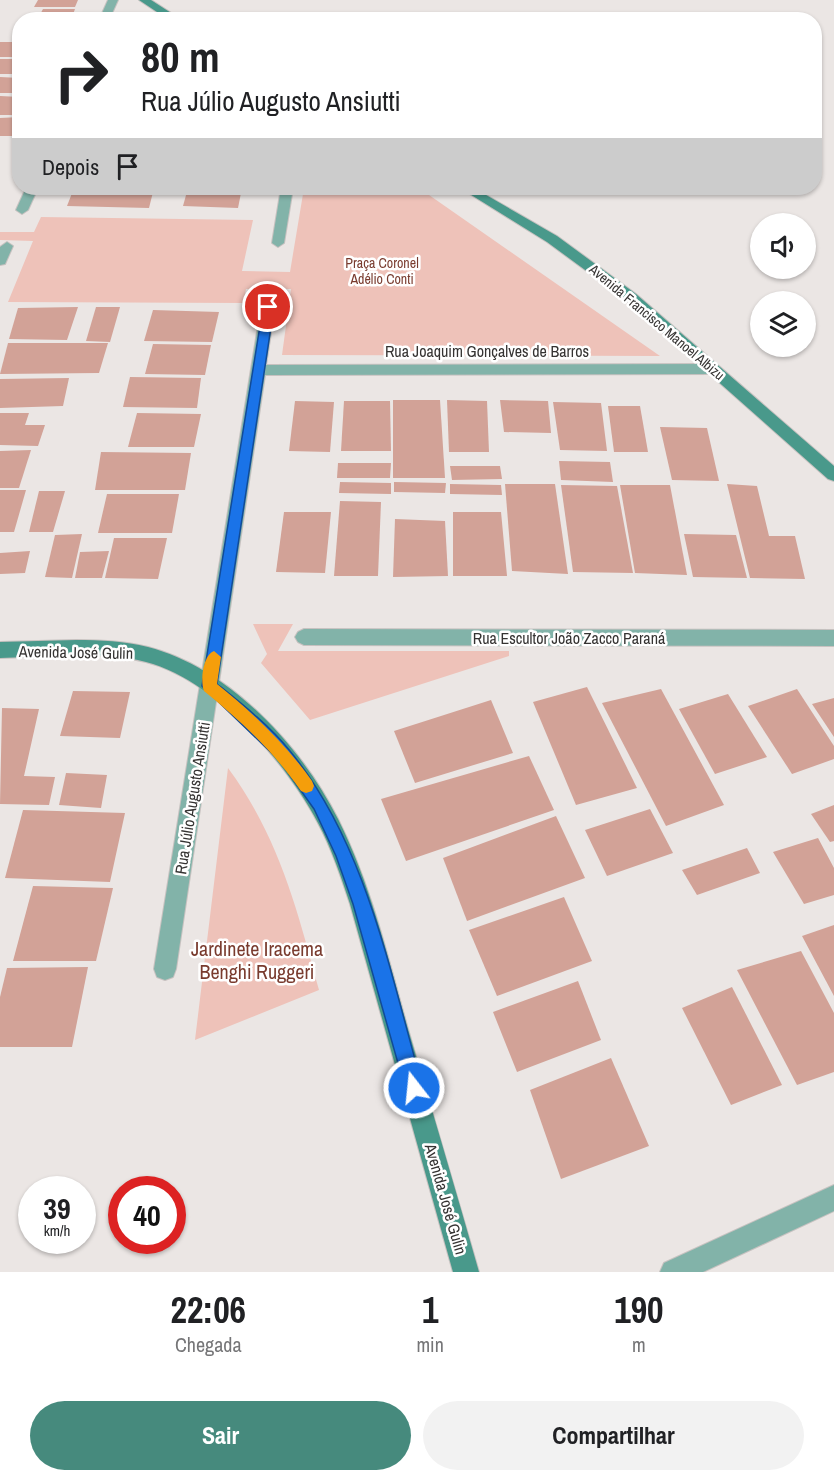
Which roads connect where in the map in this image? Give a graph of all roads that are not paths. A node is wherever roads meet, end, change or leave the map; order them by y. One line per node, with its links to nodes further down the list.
1 (144, 0): 2 (street)
2 (164, 12)
3 (29, 195): 6 (street)
4 (286, 195): 7 (street)
5 (478, 195): 12 (street, Avenida Francisco Manoel Albizu)
6 (22, 210)
7 (278, 243)
8 (7, 246): 9 (street)
9 (0, 261)
10 (268, 307): 11 (street, Rua Júlio Augusto Ansiutti)
11 (259, 369): 12 (street, Rua Joaquim Gonçalves de Barros); 17 (street, Rua Júlio Augusto Ansiutti)
12 (715, 369): 13 (street, Avenida Francisco Manoel Albizu)
13 (834, 475)
14 (304, 637): 15 (street, Rua Escultor João Zacco Paraná)
15 (834, 638)
16 (0, 650): 17 (street, Avenida José Gulin)
17 (209, 686): 18 (street, Rua Júlio Augusto Ansiutti); 20 (street, Avenida José Gulin)
18 (165, 969)
19 (834, 1198): 21 (street)
20 (466, 1272)
21 (673, 1272)

